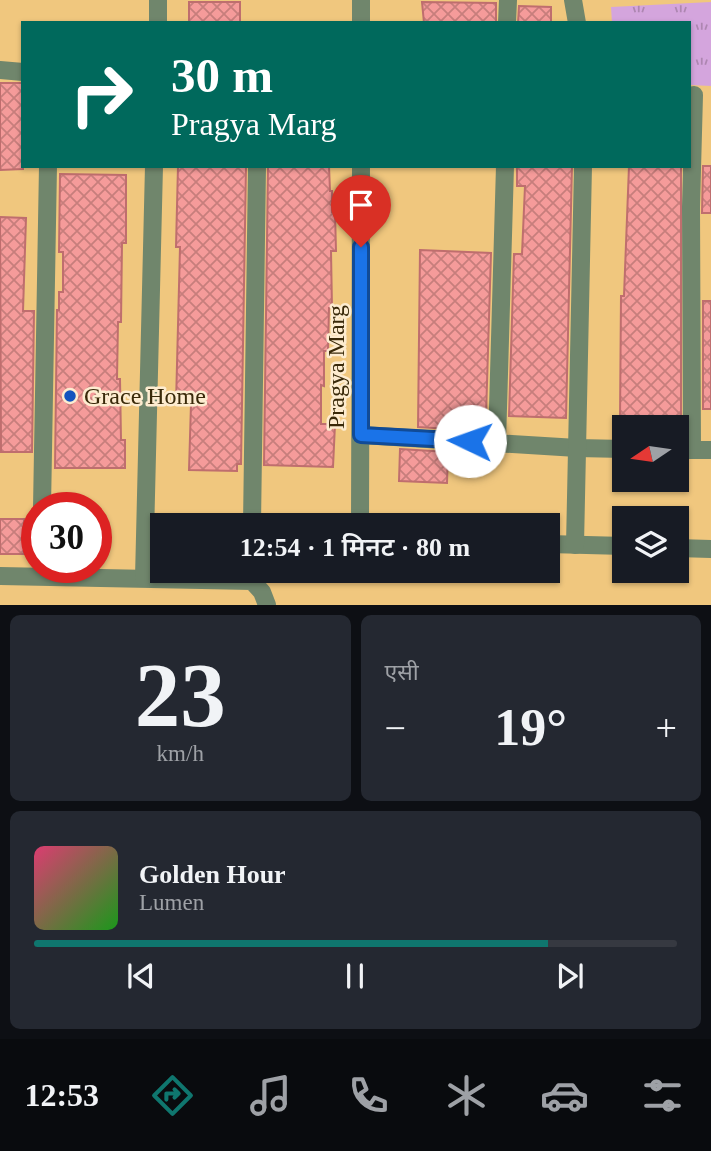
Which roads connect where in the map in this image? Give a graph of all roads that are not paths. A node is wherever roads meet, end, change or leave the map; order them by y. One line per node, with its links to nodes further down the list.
1 (158, 0): 5 (street)
2 (360, 0): 6 (street)
3 (508, 0): 7 (street)
4 (573, 0): 8 (street)
5 (158, 21)
6 (361, 21)
7 (507, 21)
8 (577, 21)
9 (0, 70): 10 (street)
10 (21, 72)
11 (698, 95): 18 (street)
12 (48, 168): 25 (street)
13 (154, 168): 36 (street)
14 (257, 168): 26 (street)
15 (361, 168): 19 (street, Pragya Marg)
16 (505, 168): 20 (street)
17 (583, 168): 21 (street)
18 (686, 415)
19 (361, 435): 20 (street); 27 (street, Pragya Marg)
20 (497, 443): 21 (street)
21 (577, 448): 22 (street); 29 (street)
22 (612, 449)
23 (690, 450): 24 (street)
24 (711, 450)
25 (42, 492)
26 (252, 513)
27 (360, 513)
28 (560, 544): 29 (street)
29 (575, 545): 30 (street)
30 (612, 546)
31 (689, 548): 32 (street)
32 (711, 549)
33 (21, 574): 34 (street)
34 (0, 576)
35 (112, 576): 36 (street)
36 (144, 578): 37 (street)
37 (150, 578)
38 (256, 583): 39 (street)
39 (267, 605)

